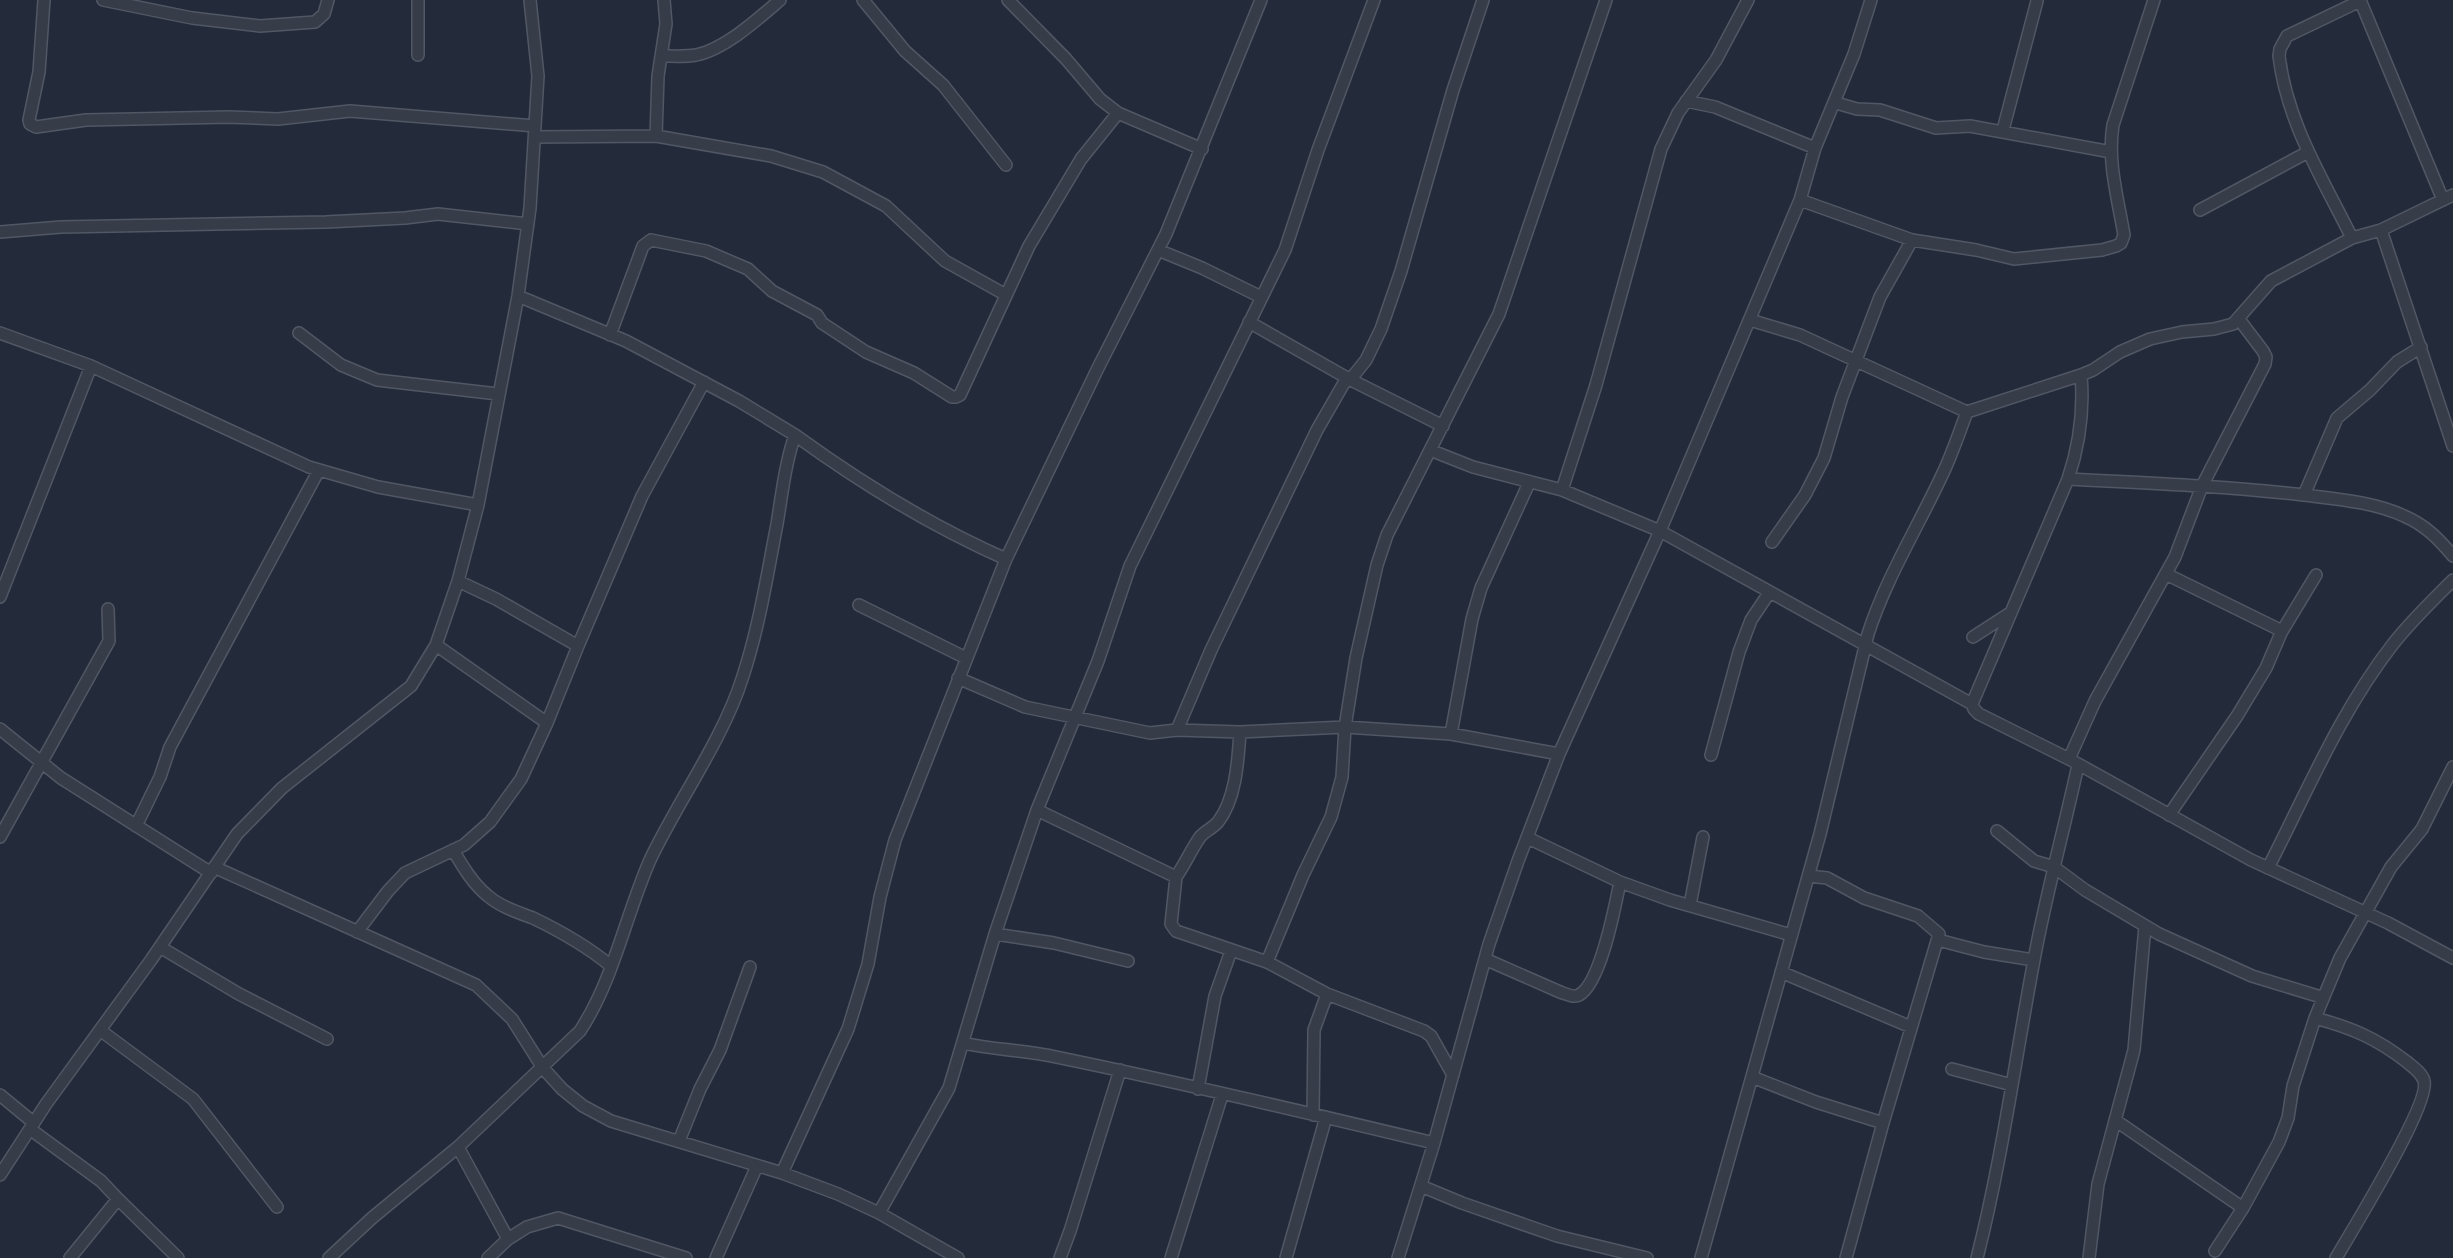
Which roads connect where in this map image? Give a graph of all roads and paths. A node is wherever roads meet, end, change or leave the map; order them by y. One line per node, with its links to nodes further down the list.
1 (44, 0): 25 (street)
2 (103, 0): 3 (street)
3 (328, 0)
4 (418, 0): 19 (street)
5 (530, 0): 25 (street)
6 (664, 0): 20 (street)
7 (780, 0): 20 (street)
8 (863, 0): 31 (street)
9 (1008, 0): 23 (street)
10 (1261, 0): 28 (street)
11 (1374, 0): 43 (street)
12 (1483, 0): 54 (street)
13 (1606, 0): 58 (street)
14 (1748, 0): 21 (street)
15 (1871, 0): 22 (street)
16 (2036, 0): 24 (street)
17 (2154, 0): 29 (street)
18 (2360, 0): 30 (street); 32 (street)
19 (418, 55)
20 (661, 56): 26 (street)
21 (1686, 101): 27 (street); 66 (street)
22 (1836, 102): 24 (street); 27 (street)
23 (1118, 114): 28 (street); 41 (street)
24 (2003, 130): 29 (street)
25 (535, 131): 26 (street); 35 (street)
26 (656, 136): 41 (street)
27 (1815, 148): 33 (street)
28 (1202, 149): 40 (street)
29 (2111, 152): 39 (street)
30 (2308, 152): 34 (street); 38 (street)
31 (1006, 165)
32 (2448, 198): 36 (street)
33 (1800, 200): 39 (street); 45 (street)
34 (2200, 210)
35 (528, 224): 37 (street); 42 (street)
36 (2381, 230): 38 (street); 50 (street)
37 (0, 232)
38 (2352, 238): 44 (street)
39 (1912, 240): 51 (street)
40 (1158, 250): 43 (street); 72 (street)
41 (1006, 295): 49 (street)
42 (518, 296): 49 (street); 56 (street)
43 (1261, 297): 46 (street)
44 (2238, 318): 53 (street); 65 (street)
45 (1750, 320): 51 (street); 69 (street)
46 (1249, 322): 54 (street); 90 (street)
47 (0, 333): 52 (street)
48 (299, 333): 56 (street)
49 (610, 335): 55 (street)
50 (2420, 347): 60 (street); 67 (street)
51 (1855, 362): 57 (street); 70 (street)
52 (90, 366): 62 (street); 78 (street)
53 (2081, 375): 57 (street); 63 (street)
54 (1349, 379): 58 (street); 94 (street)
55 (704, 382): 59 (street); 86 (street)
56 (498, 394): 68 (street)
57 (1967, 412): 85 (street)
58 (1442, 426): 61 (street)
59 (795, 435): 72 (street); 130 (street)
60 (2453, 446)
61 (1430, 450): 64 (street); 92 (street)
62 (320, 470): 68 (street); 104 (street)
63 (2068, 479): 65 (street); 81 (street)
64 (1529, 483): 66 (street); 96 (street)
65 (2202, 486): 67 (street); 73 (street)
66 (1562, 490): 69 (street)
67 (2304, 495): 71 (street)
68 (478, 505): 76 (street)
69 (1660, 531): 77 (street); 97 (street)
70 (1772, 542)
71 (2453, 556)
72 (1006, 559): 87 (street)
73 (2166, 574): 82 (street); 99 (street)
74 (2316, 575): 82 (street)
75 (2453, 580): 111 (street)
76 (458, 581): 84 (street); 86 (street)
77 (1768, 593): 85 (street); 98 (street)
78 (0, 597)
79 (858, 605): 87 (street)
80 (108, 609): 100 (street)
81 (2010, 613): 83 (street); 89 (street)
82 (2282, 633): 103 (street)
83 (1973, 637)
84 (436, 645): 91 (street); 112 (street)
85 (1866, 645): 89 (street); 113 (street)
86 (578, 646): 91 (street)
87 (966, 658): 88 (street)
88 (958, 678): 90 (street); 158 (street)
89 (1972, 704): 99 (street)
90 (1076, 718): 94 (street); 102 (street)
91 (547, 723): 109 (street)
92 (1346, 727): 95 (street); 96 (street); 129 (street)
93 (0, 729): 100 (street)
94 (1176, 730): 95 (street)
95 (1240, 732): 114 (street)
96 (1452, 734): 97 (street)
97 (1559, 754): 108 (street)
98 (1711, 755)
99 (2074, 762): 103 (street); 110 (street)
100 (43, 763): 104 (street); 106 (street)
101 (2453, 767): 117 (street)
102 (1037, 810): 114 (street); 120 (street)
103 (2169, 815): 111 (street)
104 (136, 826): 112 (street)
105 (1997, 831): 110 (street)
106 (0, 837)
107 (1703, 837): 116 (street)
108 (1528, 838): 115 (street); 126 (street)
109 (453, 850): 119 (street); 130 (street)
110 (2054, 868): 118 (street); 128 (street)
111 (2268, 868): 117 (street)
112 (212, 870): 119 (street); 123 (street)
113 (1809, 876): 121 (street); 122 (street)
114 (1176, 877): 124 (street)
115 (1620, 882): 116 (street); 126 (street)
116 (1690, 905): 121 (street)
117 (2364, 913): 125 (street); 134 (street)
118 (2145, 926): 134 (street); 151 (street)
119 (356, 932): 140 (street)
120 (995, 934): 127 (street); 139 (street)
121 (1791, 935): 132 (street)
122 (1938, 940): 128 (street); 136 (street)
123 (160, 947): 137 (street); 138 (street)
124 (1231, 951): 129 (street); 146 (street)
125 (2453, 958)
126 (1485, 959): 143 (street)
127 (1128, 960)
128 (2034, 960): 145 (street)
129 (1266, 962): 133 (street)
130 (611, 966): 140 (street)
131 (750, 967): 154 (street)
132 (1782, 972): 136 (street); 144 (street)
133 (1327, 994): 143 (street); 149 (street)
134 (2322, 998): 135 (street)
135 (2315, 1018): 163 (street); 184 (street)
136 (1911, 1027): 152 (street)
137 (100, 1030): 153 (street); 162 (street)
138 (328, 1039)
139 (963, 1043): 142 (street); 164 (street)
140 (543, 1068): 154 (street); 156 (street)
141 (1952, 1069): 145 (street)
142 (1120, 1070): 146 (street); 175 (street)
143 (1453, 1075): 155 (street)
144 (1752, 1077): 152 (street); 180 (street)
145 (2012, 1086): 182 (street)
146 (1198, 1089): 148 (street)
147 (0, 1095): 153 (street)
148 (1222, 1095): 149 (street); 176 (street)
149 (1313, 1114): 150 (street)
150 (1326, 1117): 155 (street); 177 (street)
151 (2115, 1120): 163 (street); 183 (street)
152 (1883, 1123): 181 (street)
153 (32, 1126): 159 (street); 161 (street)
154 (679, 1142): 157 (street)
155 (1434, 1144): 160 (street)
156 (458, 1147): 165 (street); 170 (street)
157 (756, 1166): 158 (street); 173 (street)
158 (782, 1173): 164 (street)
159 (0, 1175)
160 (1421, 1186): 178 (street); 179 (street)
161 (118, 1199): 168 (street); 169 (street)
162 (277, 1207)
163 (2243, 1208): 166 (street)
164 (879, 1213): 167 (street)
165 (508, 1239): 171 (street); 172 (street)
166 (2215, 1251)
167 (940, 1254): 174 (street)
168 (70, 1258)
169 (178, 1258)
170 (329, 1258)
171 (488, 1258)
172 (686, 1258)
173 (716, 1258)
174 (958, 1258)
175 (1060, 1258)
176 (1171, 1258)
177 (1286, 1258)
178 (1398, 1258)
179 (1647, 1258)
180 (1701, 1258)
181 (1846, 1258)
182 (1977, 1258)
183 (2089, 1258)
184 (2336, 1258)

